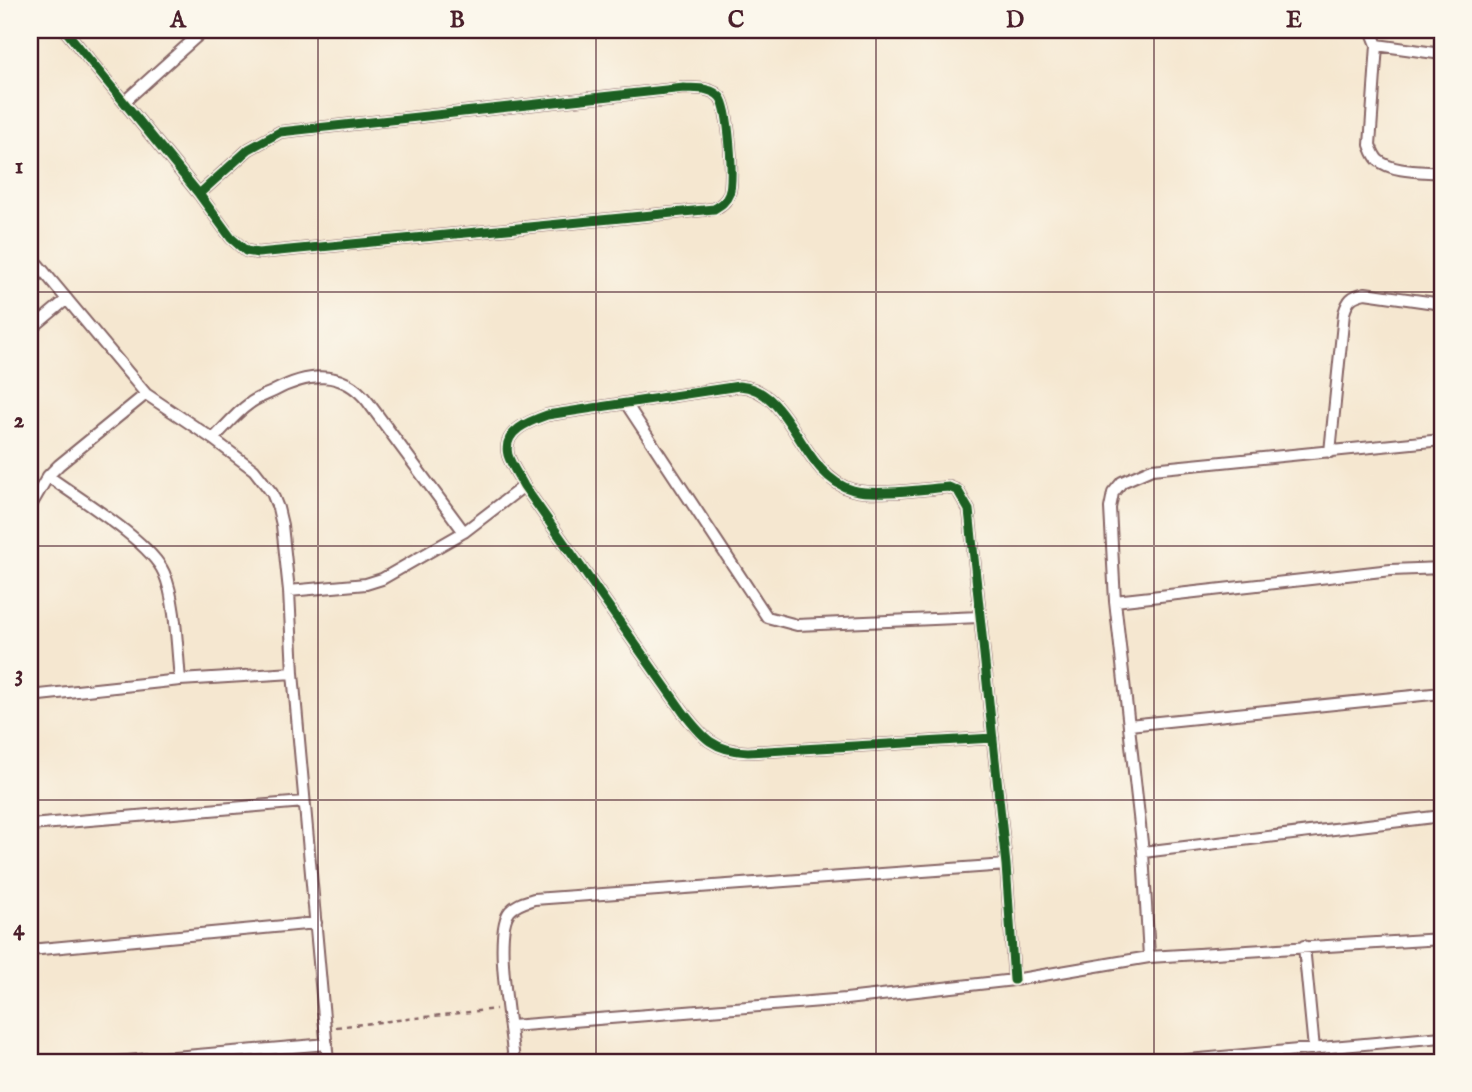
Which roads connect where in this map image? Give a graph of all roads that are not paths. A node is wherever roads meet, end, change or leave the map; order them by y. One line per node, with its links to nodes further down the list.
1 (65, 30): 6 (street)
2 (204, 30): 6 (street)
3 (1371, 30): 4 (street)
4 (1377, 45): 5 (street); 7 (street)
5 (1442, 54)
6 (124, 102): 8 (street)
7 (1442, 173)
8 (199, 194): 8 (street)
9 (30, 255): 10 (street)
10 (67, 299): 12 (street); 13 (street)
11 (1442, 304): 17 (street)
12 (30, 330)
13 (146, 394): 15 (street); 18 (street)
14 (627, 405): 19 (street); 25 (street); 25 (street)
15 (214, 439): 21 (street); 23 (street)
16 (1442, 440): 17 (street)
17 (1330, 452): 24 (street)
18 (48, 476): 20 (street); 27 (street)
19 (524, 486): 21 (street); 31 (street)
20 (30, 507)
21 (464, 532): 23 (street)
22 (1442, 568): 24 (street)
23 (289, 591): 26 (street)
24 (1115, 601): 30 (street)
25 (979, 617): 31 (street)
26 (293, 673): 27 (street); 32 (street)
27 (180, 680): 29 (street)
28 (1442, 693): 30 (street)
29 (30, 696)
30 (1129, 725): 35 (street)
31 (993, 738): 36 (street)
32 (304, 802): 34 (street); 37 (street)
33 (1442, 816): 35 (street)
34 (30, 825)
35 (1143, 852): 41 (street)
36 (1006, 866): 42 (street); 43 (street)
37 (316, 923): 40 (street); 45 (street)
38 (1442, 939): 39 (street)
39 (1304, 946): 41 (street); 46 (street)
40 (30, 950)
41 (1149, 957): 42 (street)
42 (1014, 980): 43 (street)
43 (511, 1026): 49 (street)
44 (1442, 1037): 46 (street)
45 (327, 1044): 47 (street); 48 (street)
46 (1314, 1049): 50 (street)
47 (116, 1062)
48 (328, 1062)
49 (514, 1062)
50 (1166, 1062)

